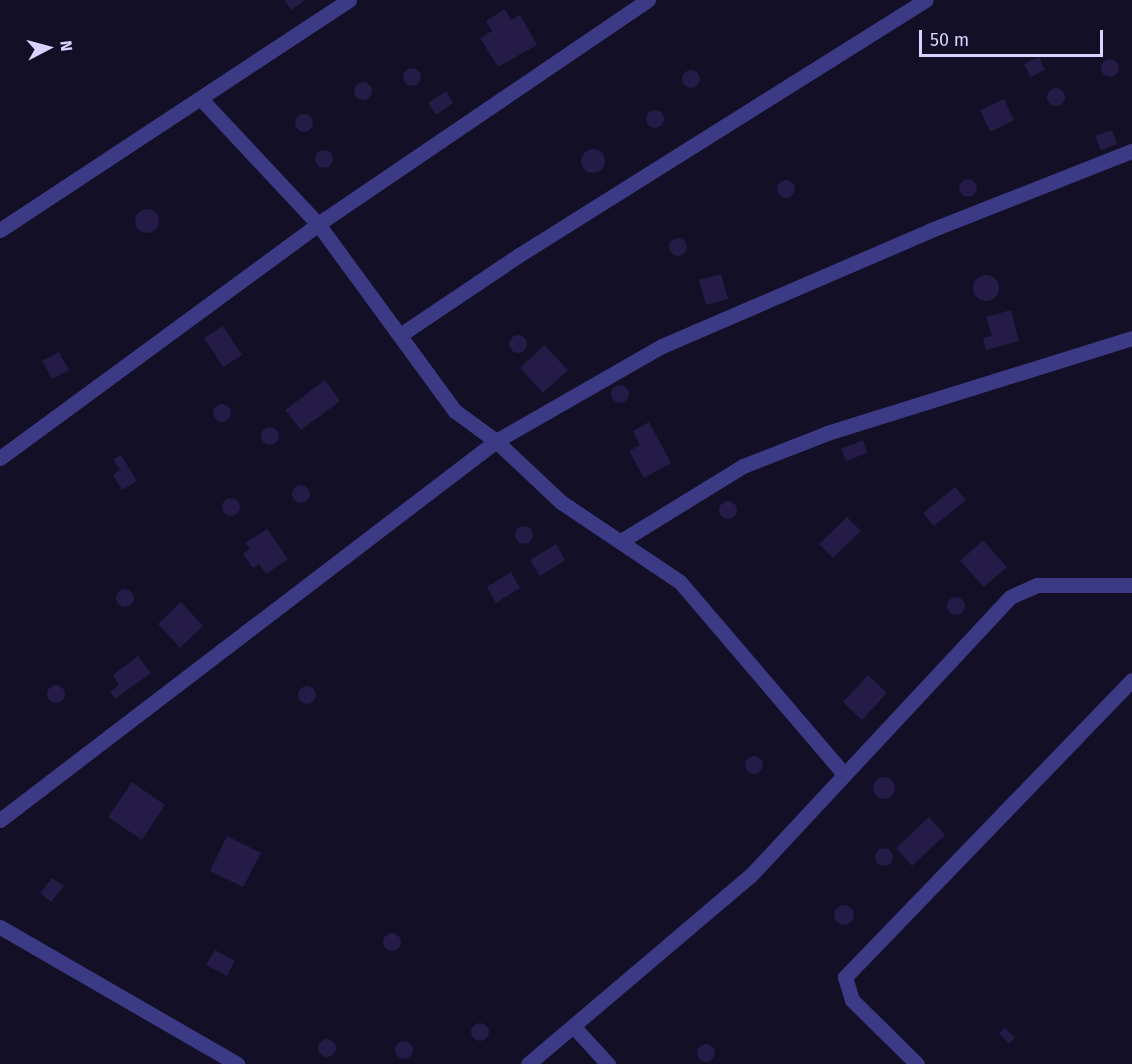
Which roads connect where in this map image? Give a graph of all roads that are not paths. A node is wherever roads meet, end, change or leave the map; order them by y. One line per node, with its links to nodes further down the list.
1 (349, 0): 4 (street)
2 (648, 0): 6 (street)
3 (926, 0): 8 (street)
4 (201, 99): 6 (street); 7 (street)
5 (1132, 151): 10 (street)
6 (318, 224): 8 (street); 11 (street)
7 (0, 230)
8 (400, 335): 10 (street)
9 (1132, 338): 12 (street)
10 (496, 441): 12 (street); 16 (street)
11 (0, 458)
12 (621, 542): 15 (street)
13 (1132, 585): 15 (street)
14 (1132, 680): 22 (street)
15 (843, 773): 18 (street)
16 (0, 820)
17 (0, 927): 19 (street)
18 (573, 1026): 20 (street); 21 (street)
19 (237, 1064)
20 (528, 1064)
21 (608, 1064)
22 (916, 1064)

